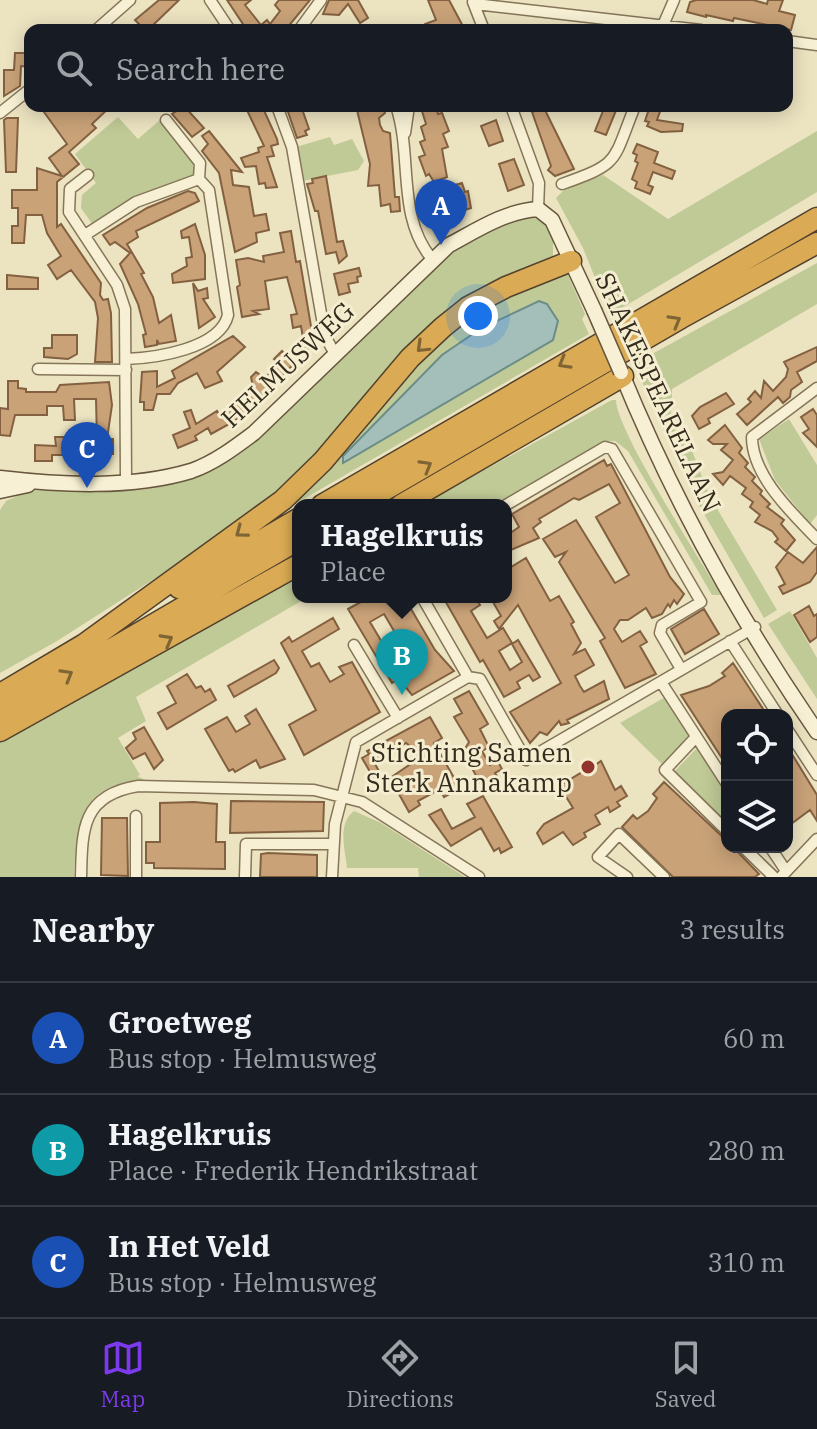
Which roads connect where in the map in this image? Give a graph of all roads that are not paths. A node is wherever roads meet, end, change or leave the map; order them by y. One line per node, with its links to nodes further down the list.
1 (130, 0): 6 (street)
2 (210, 0): 7 (street)
3 (321, 0): 8 (street)
4 (674, 0): 11 (street)
5 (474, 2): 9 (street); 10 (street)
6 (103, 24)
7 (226, 24)
8 (303, 24)
9 (482, 24)
10 (639, 24)
11 (663, 24)
12 (793, 42): 13 (street)
13 (817, 45)
14 (24, 94): 20 (street)
15 (279, 112): 34 (street)
16 (398, 112): 22 (street)
17 (408, 112): 22 (street)
18 (513, 112): 27 (street)
19 (633, 112): 25 (street)
20 (0, 113)
21 (166, 120): 24 (street)
22 (404, 135): 32 (street)
23 (88, 175): 29 (street)
24 (199, 179): 29 (street); 35 (street)
25 (562, 184)
26 (817, 203): 31 (highway)
27 (538, 209): 32 (street, HELMUSWEG); 33 (street, SHAKESPEARELAAN)
28 (817, 218): 31 (highway)
29 (85, 235): 35 (street)
30 (817, 243): 44 (highway, one-way to 30)
31 (752, 253): 43 (highway, one-way to 43)
32 (432, 259): 34 (street, HELMUSWEG)
33 (571, 261): 37 (street, SHAKESPEARELAAN, bridge); 54 (highway, one-way to 54)
34 (335, 354): 40 (street, HELMUSWEG)
35 (126, 364): 36 (street); 40 (street)
36 (38, 369)
37 (622, 374): 45 (highway); 52 (street, SHAKESPEARELAAN)
38 (817, 388): 48 (street)
39 (0, 478): 41 (street, HELMUSWEG)
40 (126, 481): 41 (street, HELMUSWEG)
41 (40, 483): 42 (street, HELMUSWEG)
42 (0, 491)
43 (332, 499)
44 (369, 499)
45 (411, 499)
46 (512, 501): 56 (street)
47 (292, 523): 54 (highway)
48 (817, 539)
49 (292, 544): 61 (highway, one-way to 49)
50 (292, 568): 64 (highway, one-way to 50)
51 (425, 603): 57 (street)
52 (752, 629): 53 (street); 63 (street, SHAKESPEARELAAN); 65 (street, SHAKESPEARELAAN)
53 (730, 641): 56 (street); 60 (street)
54 (83, 645): 59 (highway)
55 (354, 645): 62 (street)
56 (681, 669): 58 (street)
57 (468, 677): 58 (street); 62 (street)
58 (661, 682): 66 (street)
59 (0, 694)
60 (774, 709)
61 (0, 714)
62 (398, 718): 70 (street)
63 (817, 719)
64 (0, 731)
65 (817, 732)
66 (696, 737): 69 (street); 72 (street)
67 (793, 738): 68 (street)
68 (817, 775)
69 (725, 781)
70 (341, 796): 74 (street); 78 (street); 82 (street)
71 (136, 816): 79 (street)
72 (721, 825)
73 (817, 839): 77 (street)
74 (333, 844): 80 (street); 81 (street)
75 (749, 853): 85 (street)
76 (773, 853): 77 (street)
77 (783, 874)
78 (81, 877)
79 (136, 877)
80 (245, 877)
81 (332, 877)
82 (479, 877)
83 (627, 877): 84 (street)
84 (664, 877)
85 (774, 877)

